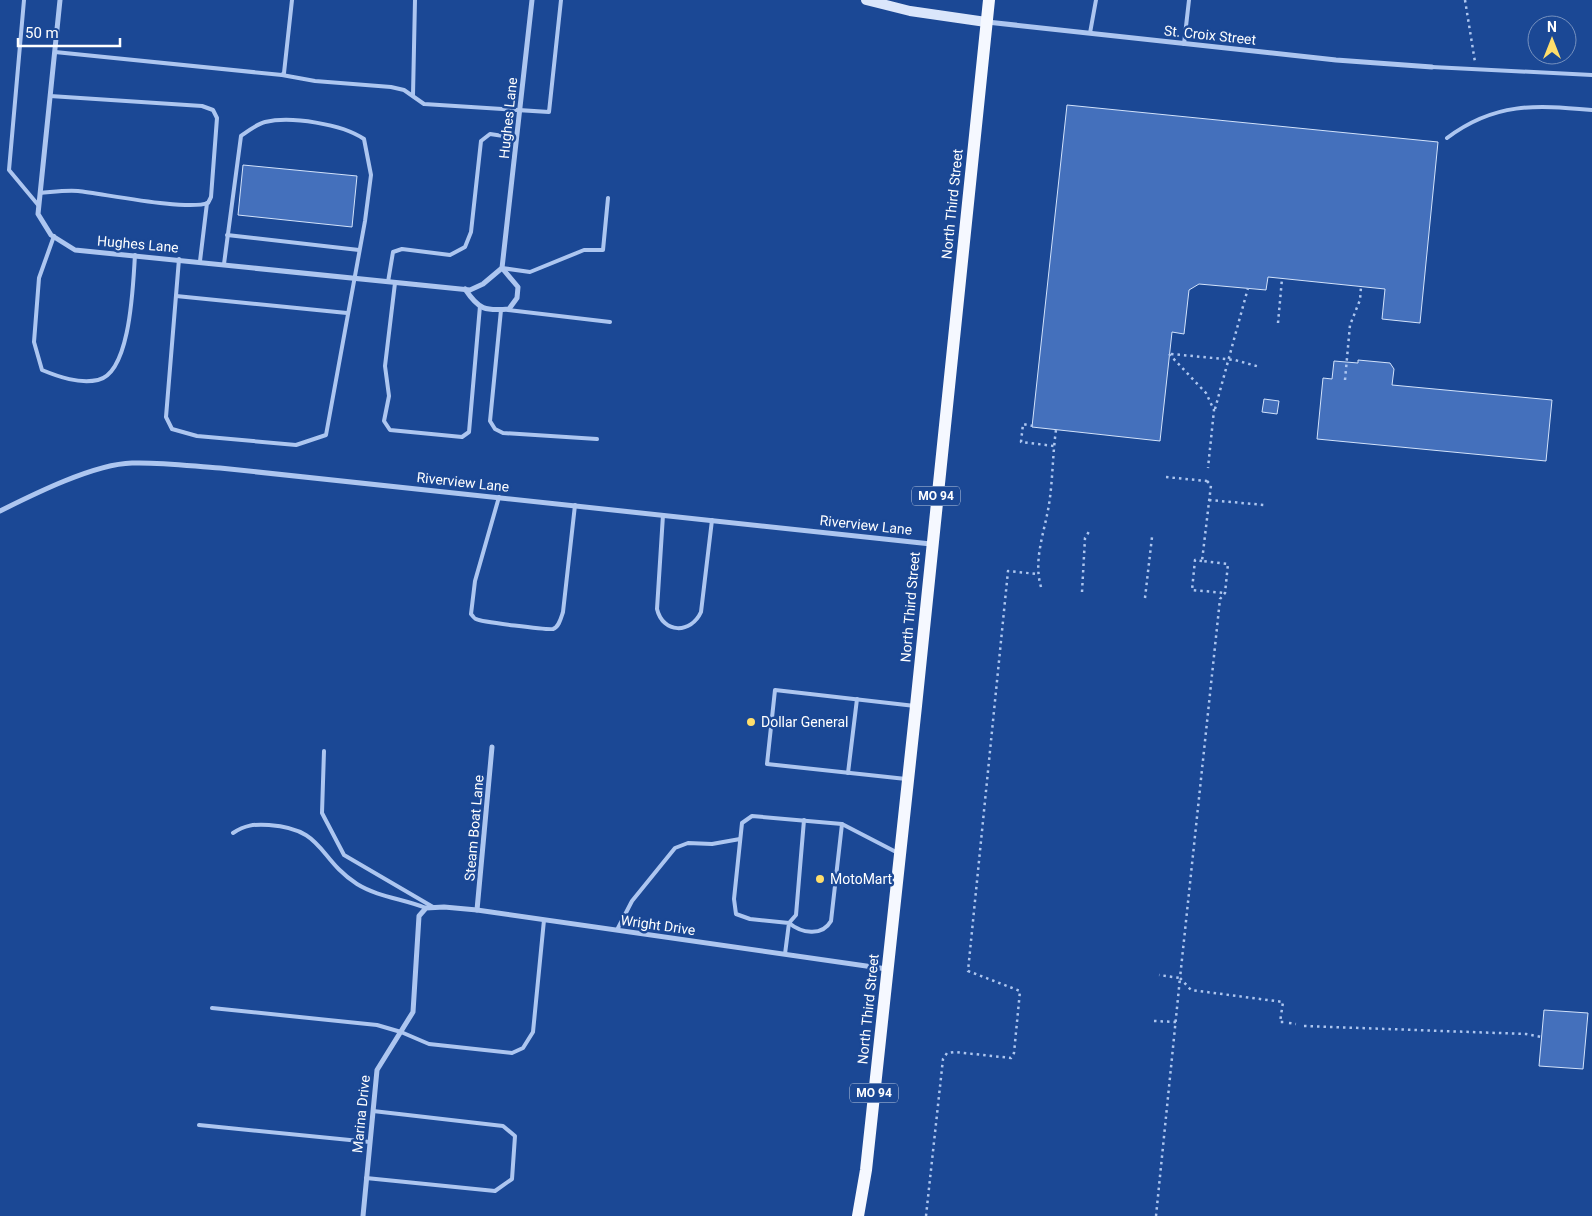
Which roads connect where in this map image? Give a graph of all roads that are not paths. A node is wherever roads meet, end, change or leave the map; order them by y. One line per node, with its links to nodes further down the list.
1 (24, 0): 28 (lane)
2 (60, 0): 15 (street, Hughes Lane)
3 (292, 0): 17 (lane)
4 (415, 0): 19 (lane)
5 (532, 0): 21 (street, Hughes Lane)
6 (561, 0): 21 (lane)
7 (866, 0): 11 (street)
8 (989, 0): 12 (main road, North Third Street / MO 94)
9 (1096, 0): 13 (lane)
10 (1189, 0): 14 (lane)
11 (904, 5): 12 (street)
12 (986, 22): 13 (street, St. Croix Street); 52 (main road, North Third Street / MO 94)
13 (1090, 33): 14 (street, St. Croix Street)
14 (1184, 44): 16 (street, St. Croix Street)
15 (55, 52): 17 (lane); 20 (street, Hughes Lane)
16 (1432, 67): 18 (lane)
17 (282, 75): 19 (lane)
18 (1592, 75)
19 (413, 95): 21 (lane)
20 (50, 96): 25 (street, Hughes Lane); 27 (lane)
21 (520, 110): 23 (street, Hughes Lane)
22 (1592, 110): 24 (lane)
23 (517, 138): 36 (street, Hughes Lane); 38 (lane)
24 (1447, 138)
25 (40, 193): 27 (lane); 28 (street, Hughes Lane)
26 (608, 198): 36 (lane)
27 (207, 204): 34 (lane)
28 (39, 206): 29 (street, Hughes Lane)
29 (54, 236): 32 (street, Hughes Lane); 32 (lane)
30 (226, 236): 31 (lane); 31 (lane); 35 (lane)
31 (359, 250): 37 (lane)
32 (135, 255): 33 (street, Hughes Lane)
33 (179, 259): 34 (street, Hughes Lane); 41 (lane)
34 (200, 261): 35 (street, Hughes Lane)
35 (224, 264): 37 (street, Hughes Lane)
36 (502, 268): 40 (street, Hughes Lane); 43 (street)
37 (353, 278): 38 (street, Hughes Lane); 44 (lane)
38 (388, 282): 39 (street, Hughes Lane)
39 (395, 283): 40 (street, Hughes Lane); 42 (lane)
40 (465, 289): 42 (street)
41 (176, 296): 44 (lane); 44 (lane)
42 (480, 306): 43 (street)
43 (500, 310): 45 (lane); 46 (lane)
44 (347, 313)
45 (610, 322)
46 (596, 439)
47 (498, 497): 48 (street, Riverview Lane); 48 (lane); 49 (street, Riverview Lane)
48 (575, 505): 50 (street, Riverview Lane)
49 (0, 511)
50 (664, 515): 51 (street, Riverview Lane); 51 (lane)
51 (712, 520): 52 (street, Riverview Lane)
52 (931, 544): 54 (main road, North Third Street / MO 94)
53 (857, 699): 54 (lane); 57 (lane); 57 (lane)
54 (916, 706): 58 (main road, North Third Street / MO 94)
55 (492, 747): 66 (street, Steam Boat Lane)
56 (324, 751): 64 (lane)
57 (848, 773): 58 (lane)
58 (908, 779): 63 (main road, North Third Street / MO 94)
59 (804, 820): 60 (lane); 62 (lane); 68 (lane)
60 (842, 824): 63 (lane); 68 (lane)
61 (232, 833): 65 (lane)
62 (740, 839): 68 (lane); 69 (lane)
63 (900, 854): 71 (main road, North Third Street / MO 94)
64 (433, 907): 65 (street, Wright Drive); 66 (street, Wright Drive)
65 (426, 908): 73 (street, Marina Drive)
66 (477, 910): 67 (street, Wright Drive)
67 (544, 920): 69 (street, Wright Drive); 73 (lane)
68 (789, 923): 70 (lane)
69 (617, 930): 70 (street, Wright Drive)
70 (785, 954): 71 (street, Wright Drive)
71 (887, 969): 79 (main road, North Third Street / MO 94)
72 (212, 1008): 73 (lane)
73 (400, 1032): 74 (street, Marina Drive)
74 (373, 1111): 76 (street, Marina Drive); 77 (lane)
75 (199, 1124): 76 (lane)
76 (370, 1142): 77 (street, Marina Drive)
77 (366, 1178): 78 (street, Marina Drive)
78 (363, 1216)
79 (858, 1216)

